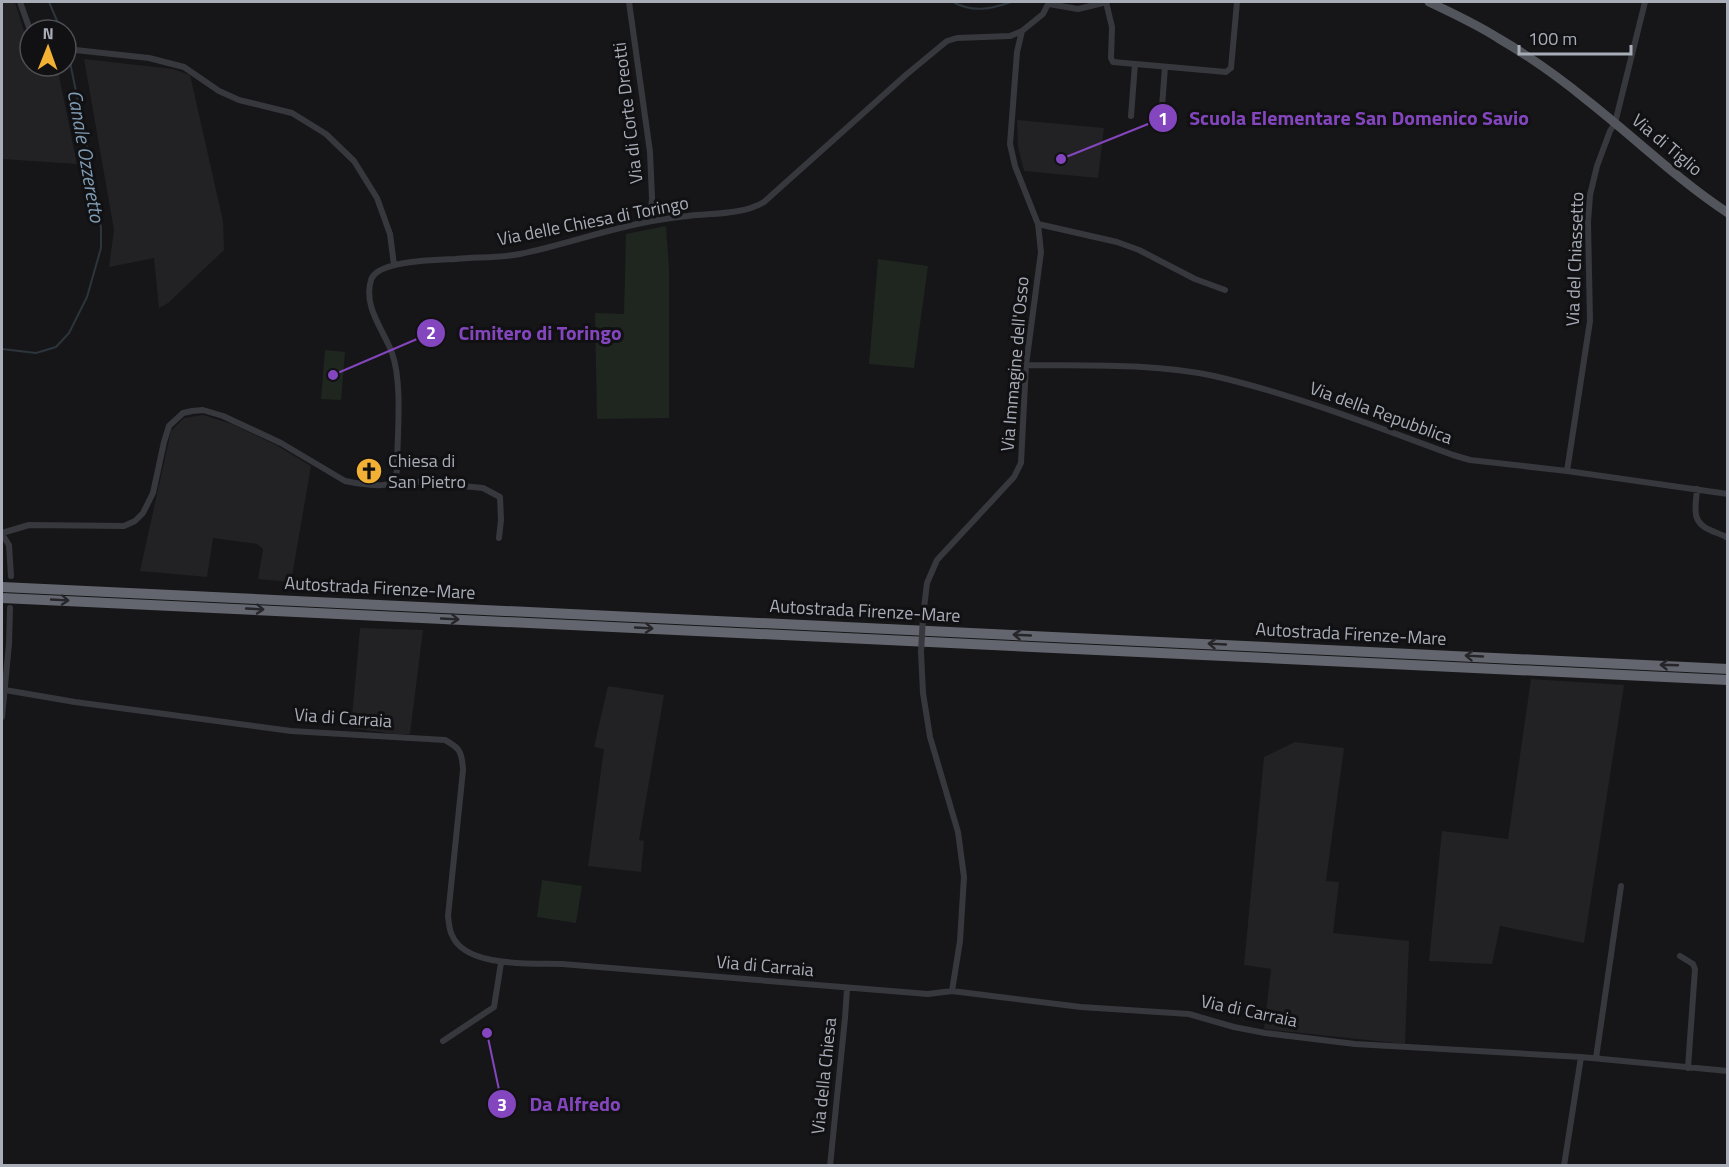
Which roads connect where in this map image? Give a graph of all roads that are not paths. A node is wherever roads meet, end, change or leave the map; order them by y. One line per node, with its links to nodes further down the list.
1 (20, 2): 8 (street)
2 (629, 2): 17 (street, Via di Corte Dreotti)
3 (1107, 2): 7 (street); 11 (street)
4 (1237, 2): 12 (street)
5 (1429, 2): 15 (main road, Via di Tiglio)
6 (1645, 2): 15 (street, Via di Tiglio)
7 (1049, 3): 9 (street, Via delle Chiesa di Toringo)
8 (26, 18)
9 (1022, 31): 17 (street, Via delle Chiesa di Toringo); 18 (street, Via Immagine dell'Osso)
10 (78, 50): 19 (street)
11 (1135, 64): 12 (street); 13 (street)
12 (1165, 67): 14 (street)
13 (1131, 116)
14 (1161, 120)
15 (1615, 123): 16 (main road, Via di Tiglio); 22 (street, Via del Chiassetto)
16 (1728, 213)
17 (650, 221): 19 (street, Via delle Chiesa di Toringo)
18 (1038, 224): 20 (street); 21 (street, Via Immagine dell'Osso)
19 (394, 265): 23 (street, Via delle Chiesa di Toringo)
20 (1226, 290)
21 (1026, 365): 22 (street, Via della Repubblica); 41 (street, Via Immagine dell'Osso, bridge)
22 (1567, 471): 24 (street, Via della Repubblica)
23 (395, 478): 26 (street); 27 (street)
24 (1697, 489): 25 (street, Via della Repubblica); 28 (street)
25 (1728, 494)
26 (2, 533): 29 (street)
27 (499, 538)
28 (1728, 538)
29 (12, 576)
30 (2, 586): 33 (highway, Autostrada Firenze-Mare, one-way to 30)
31 (2, 598): 34 (highway, Autostrada Firenze-Mare, one-way to 34)
32 (10, 608): 35 (street)
33 (1728, 669)
34 (1728, 680)
35 (5, 690): 36 (street); 39 (street, Via di Carraia)
36 (2, 717)
37 (1622, 886): 44 (street)
38 (1680, 956): 45 (street)
39 (501, 963): 40 (street, Via di Carraia); 42 (street)
40 (847, 989): 41 (street, Via di Carraia); 47 (street, Via della Chiesa)
41 (952, 991): 43 (street, Via di Carraia)
42 (443, 1041)
43 (1581, 1057): 44 (street, Via di Carraia); 48 (street)
44 (1596, 1058): 45 (street, Via di Carraia)
45 (1688, 1068): 46 (street, Via di Carraia)
46 (1728, 1071)
47 (830, 1166)
48 (1564, 1166)

